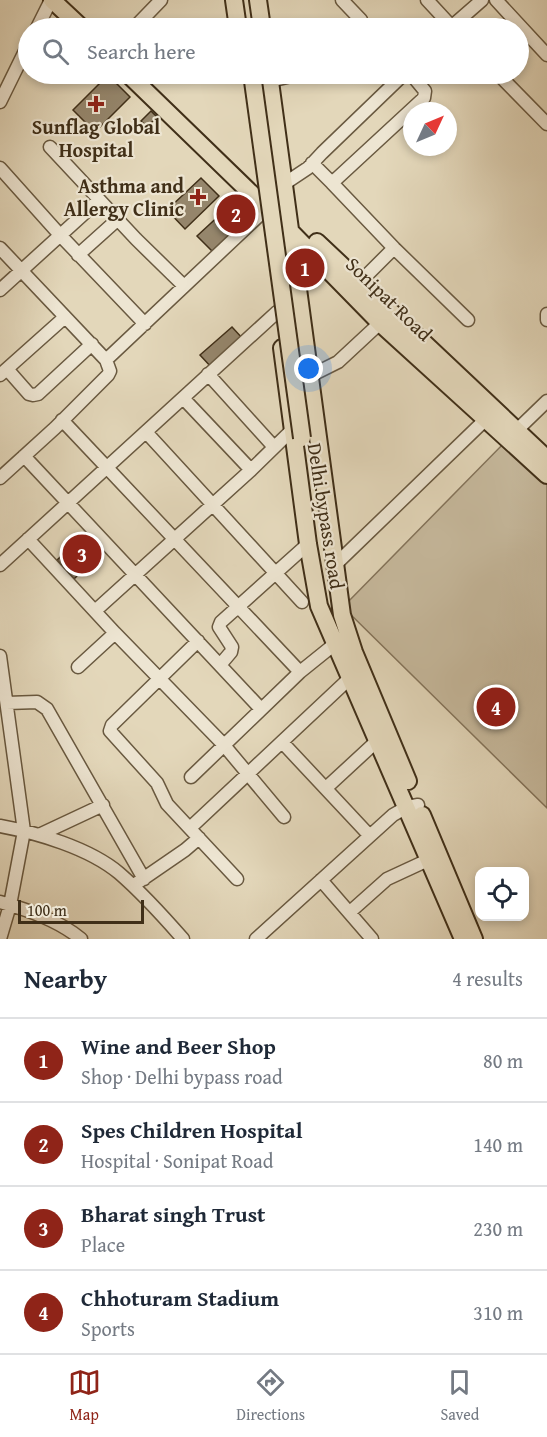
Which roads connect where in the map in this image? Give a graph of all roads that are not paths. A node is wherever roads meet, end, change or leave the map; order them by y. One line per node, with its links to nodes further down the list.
1 (52, 0): 12 (street); 13 (main road)
2 (66, 0): 14 (main road)
3 (161, 0): 15 (street)
4 (234, 0): 16 (main road)
5 (242, 0): 17 (main road)
6 (249, 0): 18 (main road)
7 (258, 0): 19 (main road)
8 (342, 0): 20 (street)
9 (427, 0): 21 (street)
10 (482, 0): 22 (street)
11 (496, 0): 23 (street)
12 (42, 18)
13 (71, 18)
14 (85, 18)
15 (144, 18)
16 (237, 18)
17 (245, 18)
18 (252, 18)
19 (261, 18)
20 (355, 18)
21 (443, 18)
22 (463, 18)
23 (513, 18)
24 (529, 36): 25 (street)
25 (547, 55)
26 (18, 65): 36 (street)
27 (138, 84): 45 (main road, Sonipat Road)
28 (151, 84): 43 (main road, Sonipat Road)
29 (246, 84): 43 (main road, Delhi bypass road)
30 (253, 84): 75 (main road, bridge)
31 (267, 84): 75 (main road)
32 (267, 84): 42 (main road, Delhi bypass road)
33 (394, 84): 39 (street)
34 (419, 84): 41 (street)
35 (509, 84): 37 (street)
36 (0, 100)
37 (545, 116)
38 (50, 147): 44 (street)
39 (312, 163): 41 (street); 42 (street)
40 (0, 168): 48 (street)
41 (332, 183): 50 (street)
42 (284, 184): 47 (main road, Delhi bypass road)
43 (262, 192): 45 (main road, Delhi bypass road); 47 (main road, Sonipat Road)
44 (99, 200): 46 (street); 48 (street)
45 (266, 209): 47 (main road, Sonipat Road); 54 (street); 56 (main road, Delhi bypass road)
46 (117, 220): 51 (street); 54 (street)
47 (289, 223): 53 (main road, Sonipat Road); 61 (main road, Sonipat Road); 67 (main road, Delhi bypass road)
48 (60, 236): 51 (street); 52 (street)
49 (0, 248): 52 (street)
50 (394, 248): 53 (street); 59 (street)
51 (78, 255): 62 (street)
52 (22, 270): 55 (street); 58 (street)
53 (360, 282): 68 (main road, Sonipat Road)
54 (184, 286): 62 (street)
55 (0, 290)
56 (277, 312): 66 (street); 75 (main road, Delhi bypass road)
57 (547, 314): 60 (street)
58 (65, 317): 63 (street); 65 (street)
59 (468, 320)
60 (547, 320)
61 (380, 323): 67 (street); 68 (main road, Sonipat Road)
62 (145, 324): 64 (street)
63 (92, 344): 64 (street); 65 (street)
64 (106, 360): 72 (street)
65 (4, 372)
66 (208, 375): 69 (street); 76 (street)
67 (310, 376): 89 (main road, Delhi bypass road)
68 (450, 377): 71 (main road, Sonipat Road); 73 (main road, Sonipat Road)
69 (183, 398): 74 (street); 80 (street)
70 (547, 401): 73 (street)
71 (486, 419): 81 (main road, Sonipat Road); 89 (street)
72 (62, 420): 77 (street); 79 (street)
73 (516, 431): 78 (main road, Sonipat Road)
74 (146, 432): 79 (street); 84 (street)
75 (301, 436): 76 (street); 87 (main road, Delhi bypass road); 95 (main road); 96 (main road)
76 (274, 447): 80 (street)
77 (24, 456): 82 (street); 83 (street)
78 (547, 459)
79 (107, 467): 83 (street); 85 (street)
80 (251, 470): 84 (street)
81 (547, 475)
82 (0, 478)
83 (69, 502): 86 (street); 91 (street)
84 (212, 505): 85 (street); 90 (street)
85 (175, 538): 91 (street); 93 (street)
86 (28, 539): 88 (street); 94 (street)
87 (308, 544): 90 (street); 95 (main road, Delhi bypass road)
88 (0, 565)
89 (335, 565): 96 (main road, Delhi bypass road)
90 (273, 573): 92 (street); 93 (street)
91 (135, 574): 94 (street); 98 (street)
92 (302, 603)
93 (238, 606): 101 (street); 103 (street)
94 (96, 611): 97 (street)
95 (325, 621): 99 (main road, Delhi bypass road)
96 (343, 621): 115 (main road, Delhi bypass road)
97 (115, 633): 102 (street); 105 (street)
98 (198, 641): 101 (street); 105 (street)
99 (336, 643): 103 (street); 104 (main road, Delhi bypass road)
100 (0, 656): 106 (street)
101 (220, 665): 107 (street)
102 (78, 667)
103 (300, 672): 107 (street)
104 (351, 677): 108 (main road, Delhi bypass road); 109 (street)
105 (160, 679): 110 (street); 118 (street)
106 (7, 703): 114 (street); 119 (street)
107 (261, 709): 110 (street)
108 (378, 740): 113 (street); 115 (main road, Delhi bypass road)
109 (282, 742): 111 (street); 113 (street)
110 (223, 744): 111 (street); 112 (street)
111 (248, 774): 116 (street); 118 (street)
112 (191, 777)
113 (326, 788): 121 (street)
114 (103, 805): 120 (street); 124 (street)
115 (412, 806): 121 (street); 123 (main road, Delhi bypass road); 136 (main road, Delhi bypass road)
116 (284, 817)
117 (0, 826): 119 (street)
118 (190, 828): 122 (street)
119 (24, 831): 120 (street); 128 (street)
120 (39, 835): 127 (street)
121 (369, 835): 126 (street)
122 (199, 838): 124 (street); 125 (street)
123 (428, 860): 129 (street); 135 (main road, Delhi bypass road)
124 (144, 879): 127 (street)
125 (237, 879)
126 (321, 880): 129 (street); 133 (street)
127 (133, 886): 132 (street)
128 (5, 904): 130 (street); 131 (street)
129 (350, 912): 134 (street)
130 (0, 939)
131 (81, 939)
132 (183, 939)
133 (256, 939)
134 (372, 939)
135 (463, 939)
136 (474, 939)

